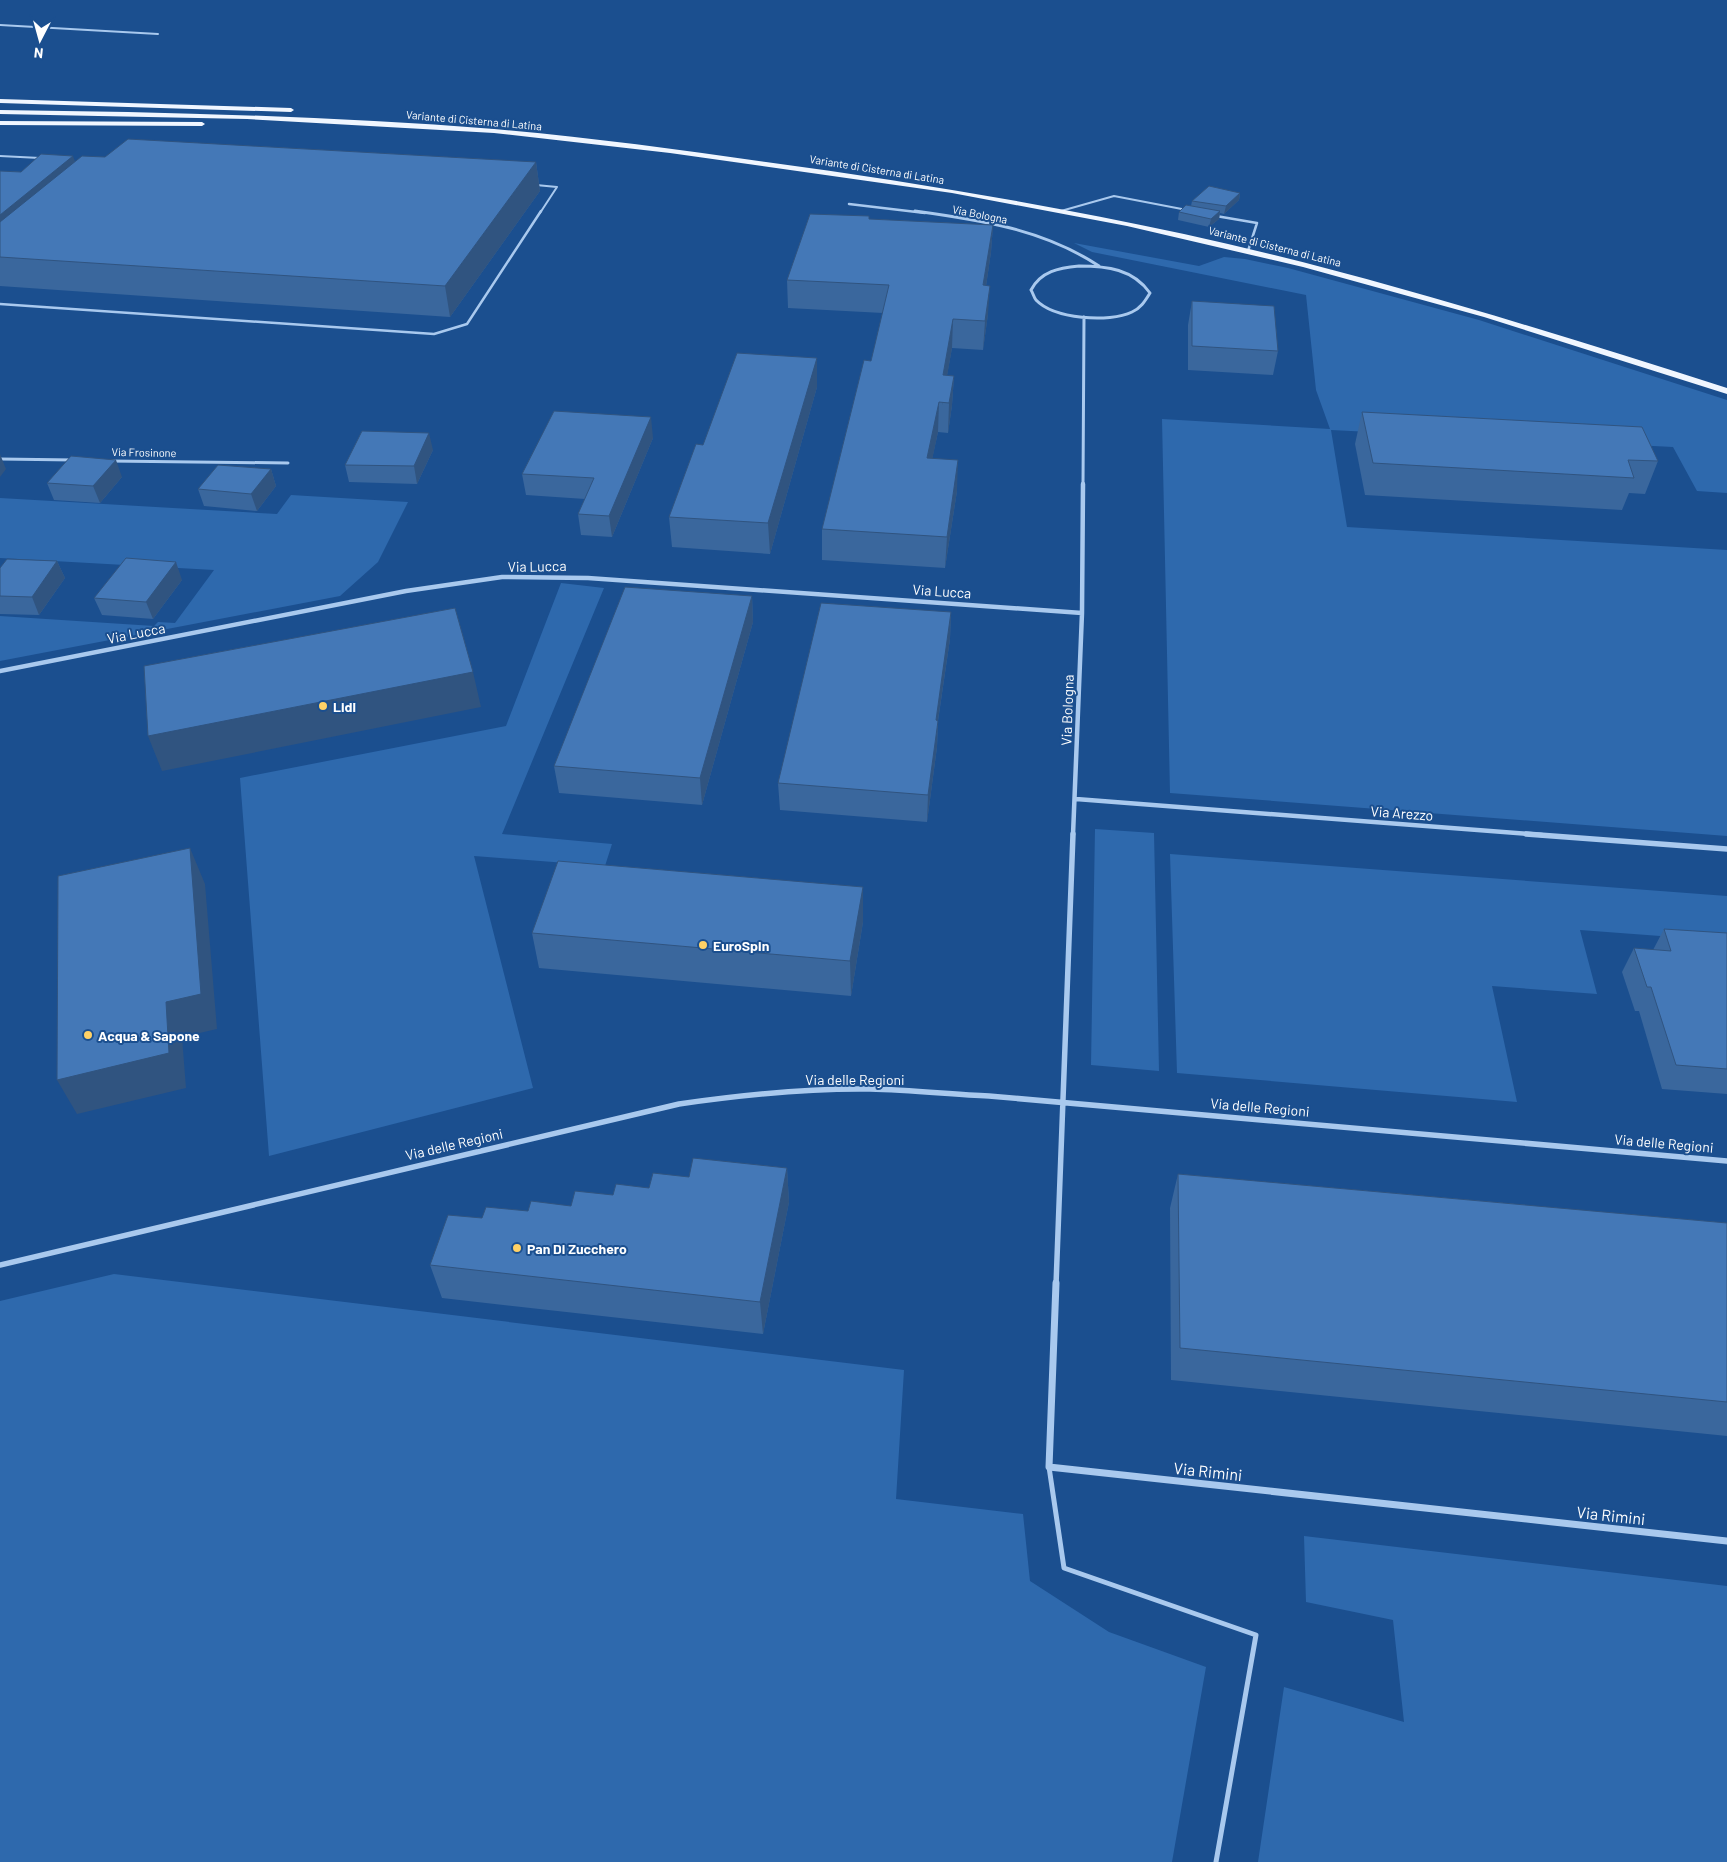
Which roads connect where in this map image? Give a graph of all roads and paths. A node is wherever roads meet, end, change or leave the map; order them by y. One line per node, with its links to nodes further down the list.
1 (0, 25): 2 (lane)
2 (158, 34)
3 (0, 101): 4 (main road)
4 (300, 111)
5 (0, 112): 10 (main road, Variante di Cisterna di Latina)
6 (314, 112): 10 (main road)
7 (0, 124): 8 (main road)
8 (213, 124)
9 (222, 124): 10 (main road)
10 (495, 131): 15 (main road, Variante di Cisterna di Latina)
11 (0, 156): 12 (lane)
12 (47, 158)
13 (528, 185): 20 (lane)
14 (849, 204): 19 (street, Via Bologna)
15 (1061, 211): 16 (lane); 18 (main road, Variante di Cisterna di Latina)
16 (1190, 211)
17 (1209, 214): 18 (lane)
18 (1248, 250): 22 (main road, Variante di Cisterna di Latina)
19 (1099, 266): 21 (street, Via Bologna); 21 (street, Via Bologna)
20 (0, 304)
21 (1084, 317): 27 (street, Via Bologna)
22 (1727, 391)
23 (0, 459): 24 (street)
24 (79, 460)
25 (109, 461): 26 (street, Via Frosinone)
26 (288, 464)
27 (1082, 612): 28 (street, Via Lucca); 29 (street, Via Bologna)
28 (0, 671)
29 (1076, 799): 30 (street, Via Arezzo); 31 (street, Via Bologna)
30 (1727, 849)
31 (1064, 1102): 32 (street, Via delle Regioni); 33 (street, Via delle Regioni); 34 (street)
32 (1727, 1161)
33 (0, 1265)
34 (1049, 1467): 35 (street, Via Rimini); 36 (lane)
35 (1727, 1541)
36 (1216, 1862)

